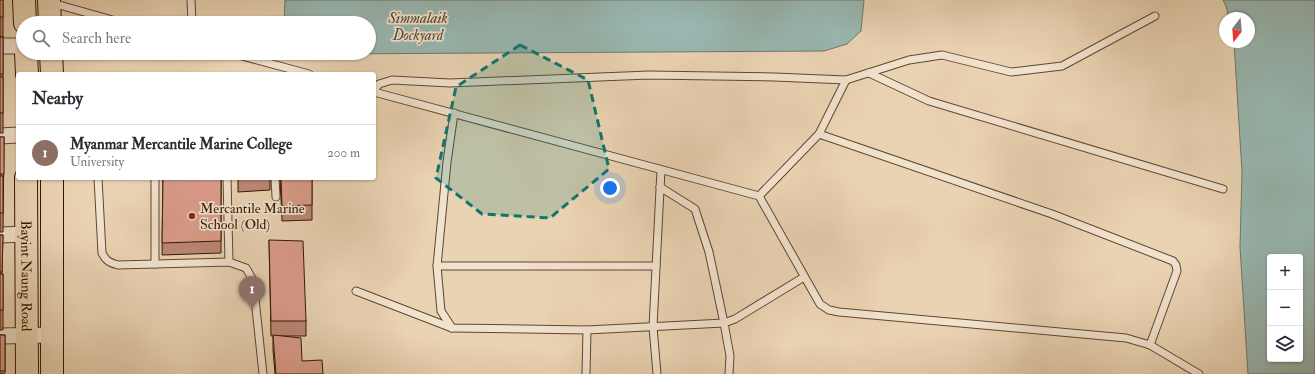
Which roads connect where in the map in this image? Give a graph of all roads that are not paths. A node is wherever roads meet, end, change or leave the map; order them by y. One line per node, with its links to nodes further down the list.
1 (191, 0): 5 (lane)
2 (49, 8): 3 (street); 4 (lane)
3 (25, 9)
4 (88, 16)
5 (192, 16)
6 (1155, 16): 15 (lane)
7 (0, 46): 8 (street)
8 (16, 46)
9 (26, 60): 12 (main road)
10 (51, 60): 13 (main road)
11 (257, 60): 14 (lane)
12 (27, 72)
13 (52, 72)
14 (302, 72)
15 (869, 73): 16 (lane); 31 (lane)
16 (846, 80): 17 (lane); 20 (lane)
17 (376, 88)
18 (376, 92): 19 (lane)
19 (454, 113): 23 (lane); 38 (lane)
20 (819, 134): 32 (lane); 49 (lane)
21 (16, 135): 22 (street)
22 (0, 136)
23 (661, 170): 30 (lane); 32 (lane)
24 (26, 180): 34 (main road, Bayint Naung Road)
25 (52, 180): 47 (main road, Bayint Naung Road)
26 (98, 180): 37 (lane)
27 (155, 180): 37 (lane)
28 (228, 180): 36 (lane)
29 (275, 180): 33 (lane)
30 (660, 187): 39 (lane); 42 (lane)
31 (1223, 189)
32 (759, 196): 40 (lane)
33 (276, 197)
34 (26, 234): 35 (street); 46 (main road, Bayint Naung Road)
35 (0, 235)
36 (229, 262): 37 (lane); 52 (lane)
37 (155, 264)
38 (437, 266): 39 (lane); 44 (lane)
39 (656, 266): 43 (lane)
40 (804, 277): 42 (lane); 49 (lane)
41 (356, 291): 44 (lane)
42 (724, 323): 43 (lane); 55 (lane)
43 (653, 327): 45 (lane); 54 (lane)
44 (452, 328): 45 (lane)
45 (587, 330): 53 (lane)
46 (27, 335): 47 (street); 48 (street); 50 (main road, Bayint Naung Road)
47 (52, 335): 51 (main road, Bayint Naung Road)
48 (0, 336)
49 (1150, 345): 56 (lane)
50 (27, 374)
51 (52, 374)
52 (263, 374)
53 (586, 374)
54 (657, 374)
55 (729, 374)
56 (1199, 374)

